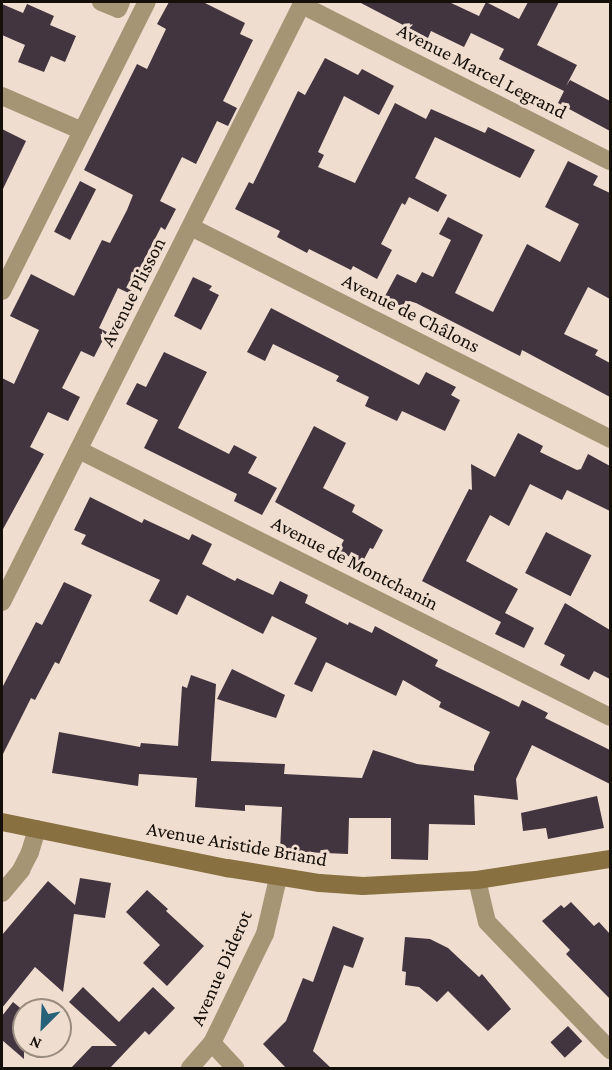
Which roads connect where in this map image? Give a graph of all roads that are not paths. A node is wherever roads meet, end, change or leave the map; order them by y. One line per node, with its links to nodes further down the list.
1 (101, 2): 2 (street)
2 (121, 2)
3 (147, 2): 6 (street)
4 (302, 3): 7 (street, Avenue Marcel Legrand); 8 (street, Avenue Plisson)
5 (2, 96): 6 (street)
6 (81, 131): 9 (street)
7 (610, 161)
8 (191, 227): 10 (street, Avenue de Châlons); 11 (street, Avenue Plisson)
9 (2, 291)
10 (610, 439)
11 (78, 450): 12 (street, Avenue Plisson); 13 (street, Avenue de Montchanin)
12 (2, 602)
13 (610, 717)
14 (2, 822): 15 (street, Avenue Aristide Briand)
15 (36, 829): 17 (street, Avenue Aristide Briand); 19 (street)
16 (610, 859): 18 (street, Avenue Aristide Briand)
17 (278, 878): 18 (street, Avenue Aristide Briand); 20 (street, Avenue Diderot)
18 (477, 880): 21 (street)
19 (2, 893)
20 (212, 1043): 22 (street, Avenue Diderot); 23 (street)
21 (610, 1050)
22 (190, 1068)
23 (235, 1068)

